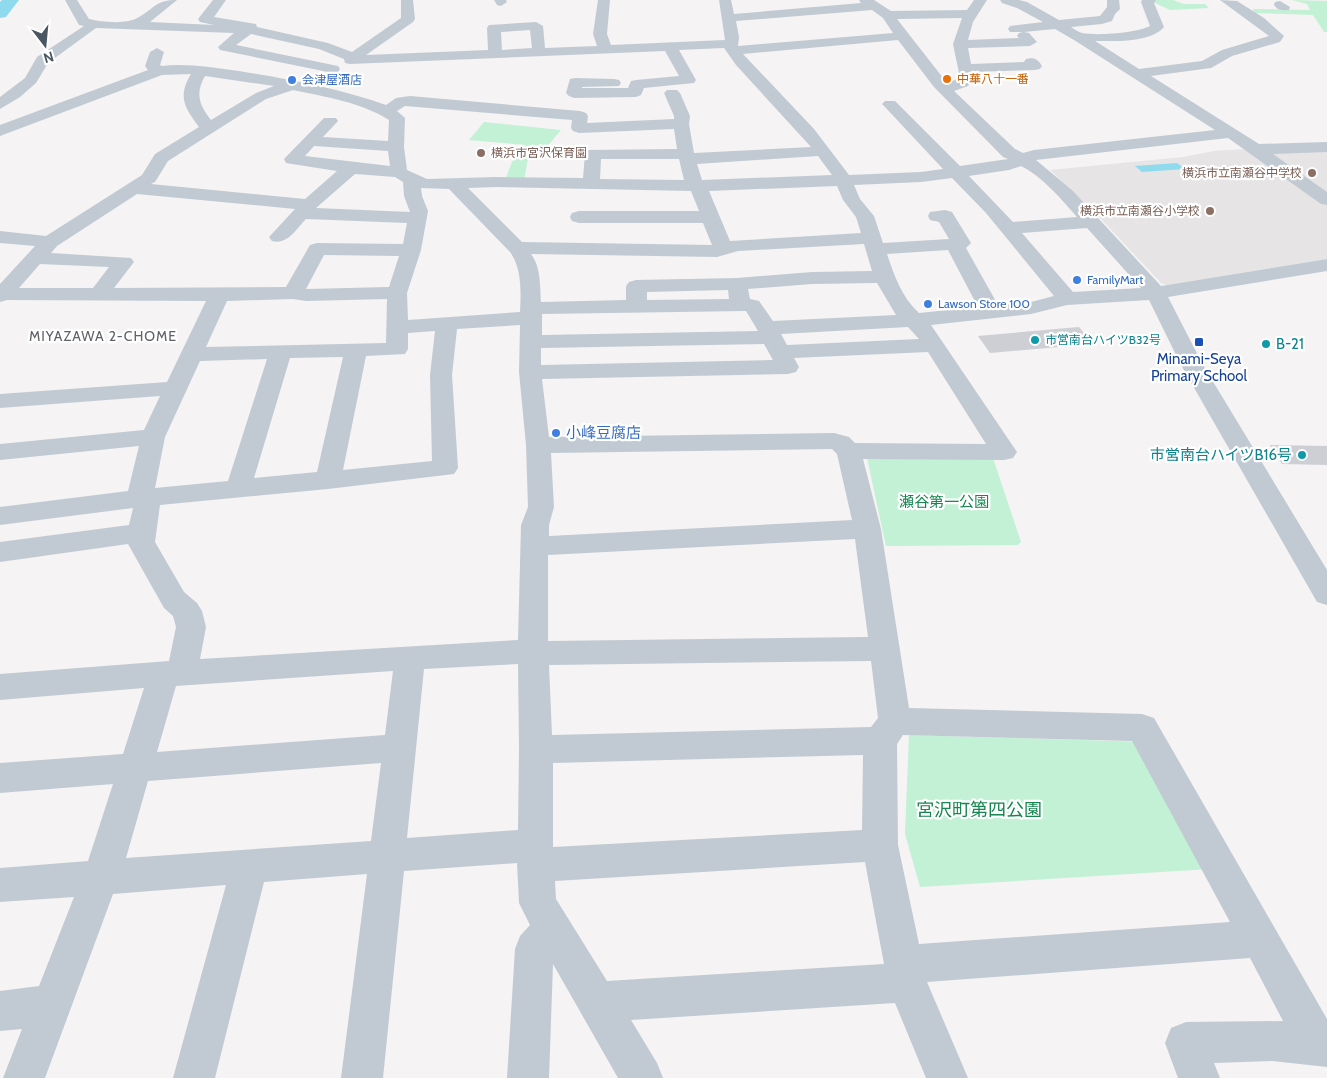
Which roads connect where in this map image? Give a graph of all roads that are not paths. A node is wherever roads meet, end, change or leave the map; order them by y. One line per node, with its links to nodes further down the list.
1 (71, 0): 15 (street)
2 (171, 0): 16 (street)
3 (220, 0): 18 (street)
4 (407, 0): 29 (street)
5 (604, 0): 36 (street)
6 (981, 0): 14 (street)
7 (1006, 0): 17 (street)
8 (1113, 0): 17 (street)
9 (1150, 0): 20 (street)
10 (1226, 0): 37 (street)
11 (877, 5): 13 (street); 14 (street); 19 (street)
12 (729, 6): 13 (street); 24 (street)
13 (844, 8): 21 (street)
14 (970, 14): 22 (street)
15 (93, 24): 16 (street); 39 (street)
16 (132, 25): 18 (street)
17 (1058, 26): 20 (street); 22 (street)
18 (250, 30): 29 (street); 32 (street)
19 (903, 36): 21 (street); 41 (street)
20 (1079, 37): 37 (street)
21 (866, 40): 24 (street)
22 (960, 44): 31 (street)
23 (670, 47): 24 (street); 36 (street); 36 (street)
24 (731, 48): 60 (street)
25 (590, 50): 27 (street); 33 (street); 36 (street)
26 (157, 52): 34 (street)
27 (538, 52): 28 (street); 28 (street)
28 (495, 54): 29 (street)
29 (353, 58): 32 (street)
30 (1031, 62): 31 (street)
31 (966, 68): 41 (street)
32 (333, 69): 40 (street)
33 (589, 69)
34 (159, 71): 35 (street); 45 (street)
35 (200, 71): 40 (street); 51 (street)
36 (612, 71): 50 (street)
37 (1138, 72): 53 (street)
38 (8, 78): 39 (street)
39 (32, 78): 43 (street)
40 (295, 86): 47 (street); 51 (street)
41 (944, 89): 62 (street)
42 (672, 93): 49 (street)
43 (15, 94): 44 (street); 45 (street)
44 (0, 104)
45 (75, 104): 52 (street)
46 (890, 104): 64 (street)
47 (388, 110): 50 (street); 56 (street)
48 (330, 121): 55 (street)
49 (681, 124): 50 (street); 61 (street)
50 (620, 126)
51 (208, 129): 70 (street)
52 (0, 131)
53 (1232, 133): 59 (street); 62 (street)
54 (1296, 134): 57 (street)
55 (310, 141): 56 (street); 63 (street)
56 (396, 147): 65 (street)
57 (1310, 147): 58 (street); 59 (street)
58 (1327, 147)
59 (1256, 149): 71 (street)
60 (824, 151): 61 (street); 66 (street)
61 (687, 157): 67 (street); 69 (street)
62 (1023, 160): 64 (street); 77 (street)
63 (351, 168): 65 (street); 72 (street)
64 (956, 172): 66 (street); 78 (street)
65 (406, 176): 68 (street); 76 (street)
66 (843, 180): 69 (street); 82 (street)
67 (586, 183): 68 (street); 69 (street); 74 (street)
68 (454, 184): 84 (street)
69 (697, 186): 75 (street)
70 (133, 188): 72 (street); 81 (street)
71 (1327, 200)
72 (306, 209): 76 (street); 80 (street)
73 (937, 216): 83 (street)
74 (579, 217): 75 (street); 86 (street)
75 (710, 217): 85 (street)
76 (418, 218): 87 (street)
77 (1091, 222): 78 (street); 93 (street)
78 (1008, 228): 98 (street)
79 (0, 237): 81 (street)
80 (279, 237)
81 (50, 242): 88 (street)
82 (872, 243): 83 (street); 85 (street); 90 (street)
83 (954, 244): 99 (street)
84 (517, 248): 86 (street); 101 (street)
85 (723, 248): 86 (street)
86 (576, 249)
87 (411, 250): 91 (street); 92 (street)
88 (36, 258): 94 (street); 96 (street)
89 (1327, 264): 93 (street)
90 (884, 277): 95 (street); 100 (street)
91 (293, 293): 92 (street); 97 (street)
92 (397, 293): 103 (street)
93 (1156, 293): 98 (street); 124 (street)
94 (99, 294): 96 (street); 97 (street)
95 (738, 294): 101 (street); 104 (street)
96 (1, 295)
97 (219, 295): 108 (street)
98 (1067, 299): 99 (street)
99 (991, 312): 100 (street)
100 (914, 320): 104 (street); 105 (street)
101 (531, 322): 102 (street); 104 (street); 109 (street)
102 (447, 323): 103 (street); 116 (street)
103 (396, 327): 106 (street)
104 (773, 339): 105 (street); 109 (street)
105 (934, 345): 114 (street)
106 (356, 351): 107 (street); 116 (street)
107 (280, 353): 108 (street); 117 (street)
108 (192, 354): 110 (street)
109 (530, 372): 113 (street)
110 (174, 388): 111 (street); 112 (street)
111 (0, 401)
112 (153, 437): 115 (street); 118 (street)
113 (538, 445): 114 (street); 122 (street)
114 (849, 451): 120 (street)
115 (0, 452)
116 (328, 481): 117 (street)
117 (238, 489): 118 (street)
118 (144, 498): 119 (street); 121 (street)
119 (0, 516)
120 (867, 529): 122 (street); 125 (street)
121 (140, 533): 123 (street); 128 (street)
122 (535, 546): 126 (street)
123 (0, 552)
124 (1327, 594)
125 (885, 649): 126 (street); 130 (street)
126 (533, 652): 127 (street); 132 (street)
127 (410, 659): 128 (street); 131 (street)
128 (173, 673): 129 (street); 133 (street)
129 (0, 686)
130 (887, 731): 132 (street); 135 (street); 142 (street)
131 (400, 748): 133 (street); 137 (street)
132 (536, 749): 136 (street)
133 (136, 768): 134 (street); 139 (street)
134 (0, 778)
135 (880, 845): 136 (street); 143 (street)
136 (535, 855): 137 (street); 141 (street)
137 (387, 856): 138 (street); 150 (street)
138 (249, 867): 139 (street); 149 (street)
139 (100, 878): 140 (street); 145 (street)
140 (0, 885)
141 (554, 929): 144 (street); 151 (street)
142 (1259, 939): 143 (street); 147 (street)
143 (906, 973): 144 (street); 153 (street)
144 (596, 1002): 152 (street)
145 (51, 1005): 146 (street); 148 (street)
146 (0, 1011)
147 (1323, 1045): 154 (street)
148 (24, 1078)
149 (194, 1078)
150 (362, 1078)
151 (528, 1078)
152 (642, 1078)
153 (948, 1078)
154 (1199, 1078)

